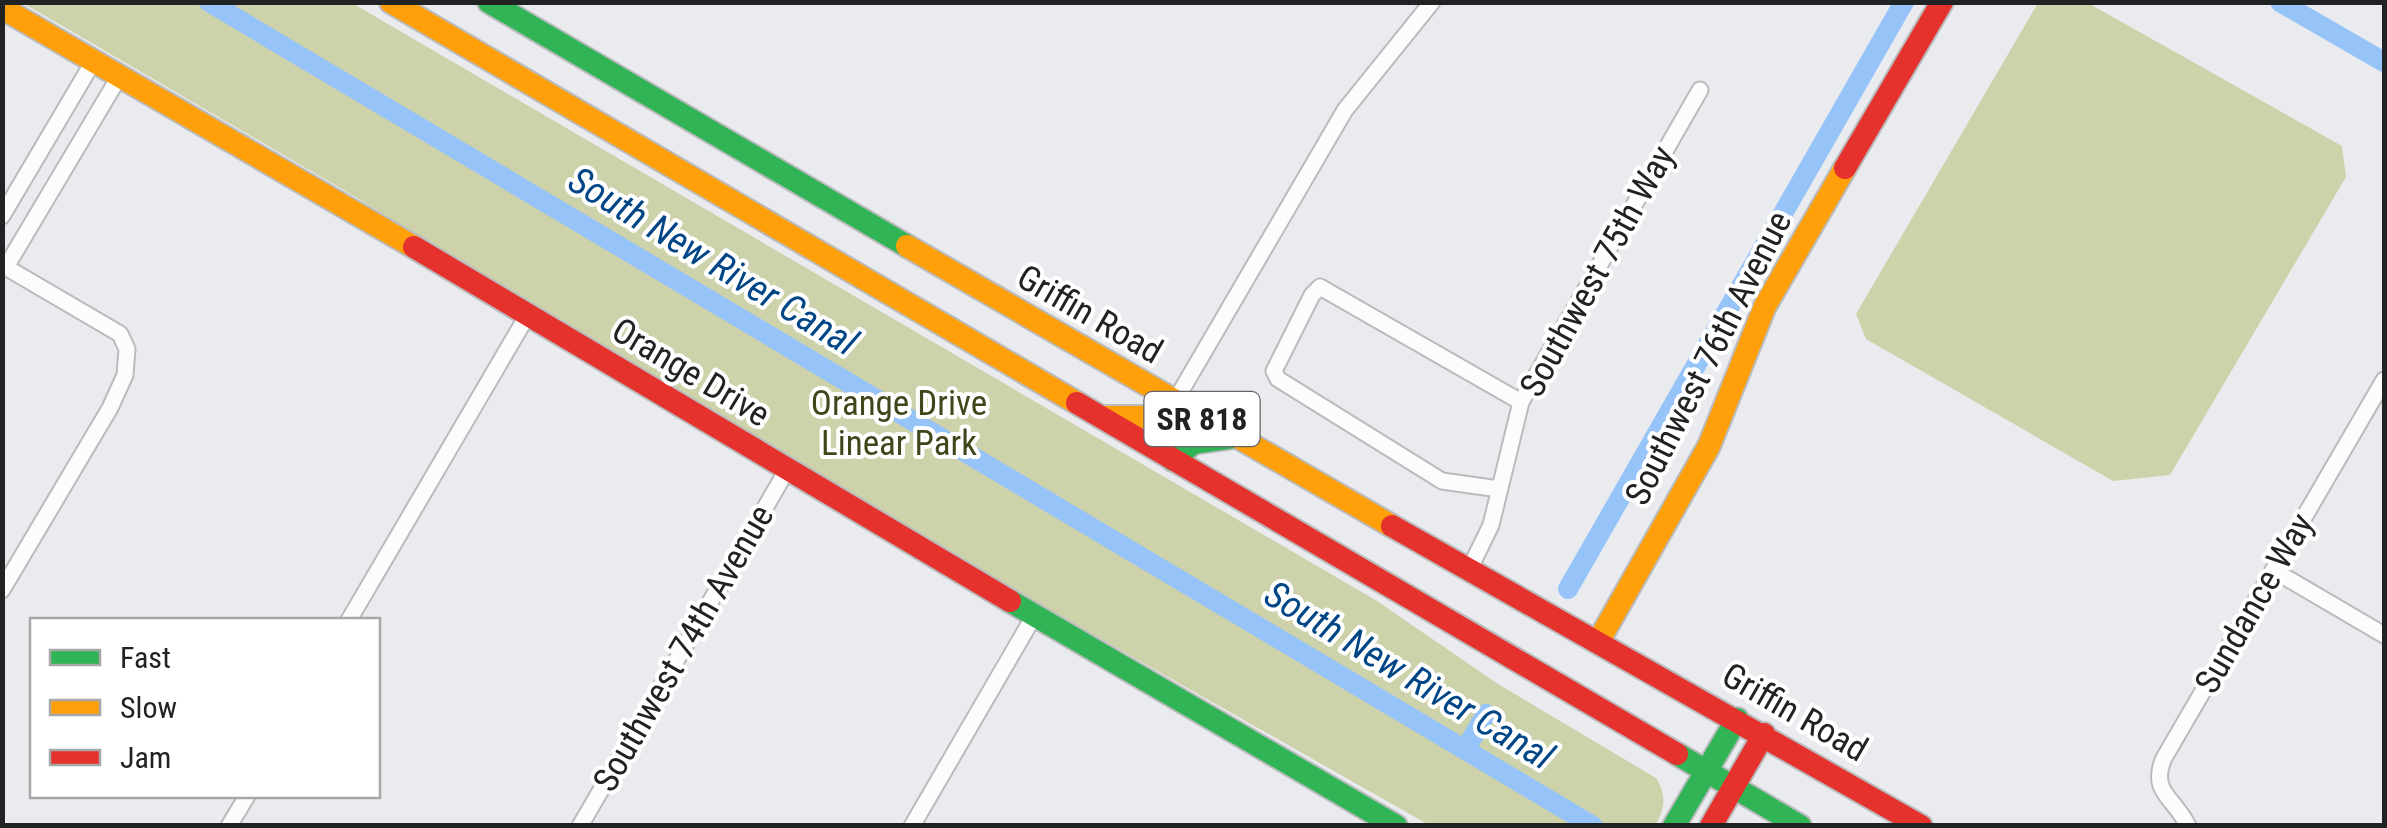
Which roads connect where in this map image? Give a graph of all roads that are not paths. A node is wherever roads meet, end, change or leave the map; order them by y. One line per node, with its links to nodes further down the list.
1 (391, 2): 15 (main road, SR 818)
2 (489, 2): 14 (main road, Griffin Road / SR 818)
3 (1432, 2): 14 (street)
4 (1942, 2): 26 (main road, Southwest 76th Avenue)
5 (2, 8): 6 (main road, Orange Drive)
6 (94, 62): 7 (main road, Orange Drive); 9 (street)
7 (119, 77): 10 (street); 11 (main road, Orange Drive)
8 (1700, 90): 13 (street, Southwest 75th Way)
9 (2, 216)
10 (4, 266): 22 (street)
11 (527, 316): 18 (main road, Orange Drive); 24 (street)
12 (2384, 380): 21 (street, Sundance Way)
13 (1521, 402): 19 (street, Southwest 75th Way); 19 (street)
14 (1174, 403): 15 (main road); 16 (main road, Griffin Road / SR 818)
15 (1098, 416): 17 (main road, SR 818)
16 (1234, 437): 17 (main road); 20 (main road, Griffin Road / SR 818)
17 (1173, 460): 29 (main road, SR 818)
18 (787, 470): 23 (main road, Orange Drive); 34 (street, Southwest 74th Avenue)
19 (1499, 489): 20 (street, Southwest 75th Way)
20 (1469, 570): 26 (main road, Griffin Road / SR 818)
21 (2273, 570): 25 (street); 40 (street, Sundance Way)
22 (2, 590)
23 (1034, 616): 35 (street); 36 (main road, Orange Drive)
24 (350, 618)
25 (2384, 635)
26 (1598, 642): 27 (main road, Griffin Road / SR 818)
27 (1736, 719): 28 (main road, Griffin Road / SR 818); 29 (main road)
28 (1764, 734): 30 (main road); 39 (main road, Griffin Road / SR 818)
29 (1706, 770): 30 (main road, SR 818); 32 (main road)
30 (1734, 786): 37 (main road); 38 (main road, SR 818)
31 (245, 798): 33 (street)
32 (1674, 824)
33 (229, 826)
34 (580, 826)
35 (912, 826)
36 (1396, 826)
37 (1710, 826)
38 (1800, 826)
39 (1921, 826)
40 (2188, 826)

